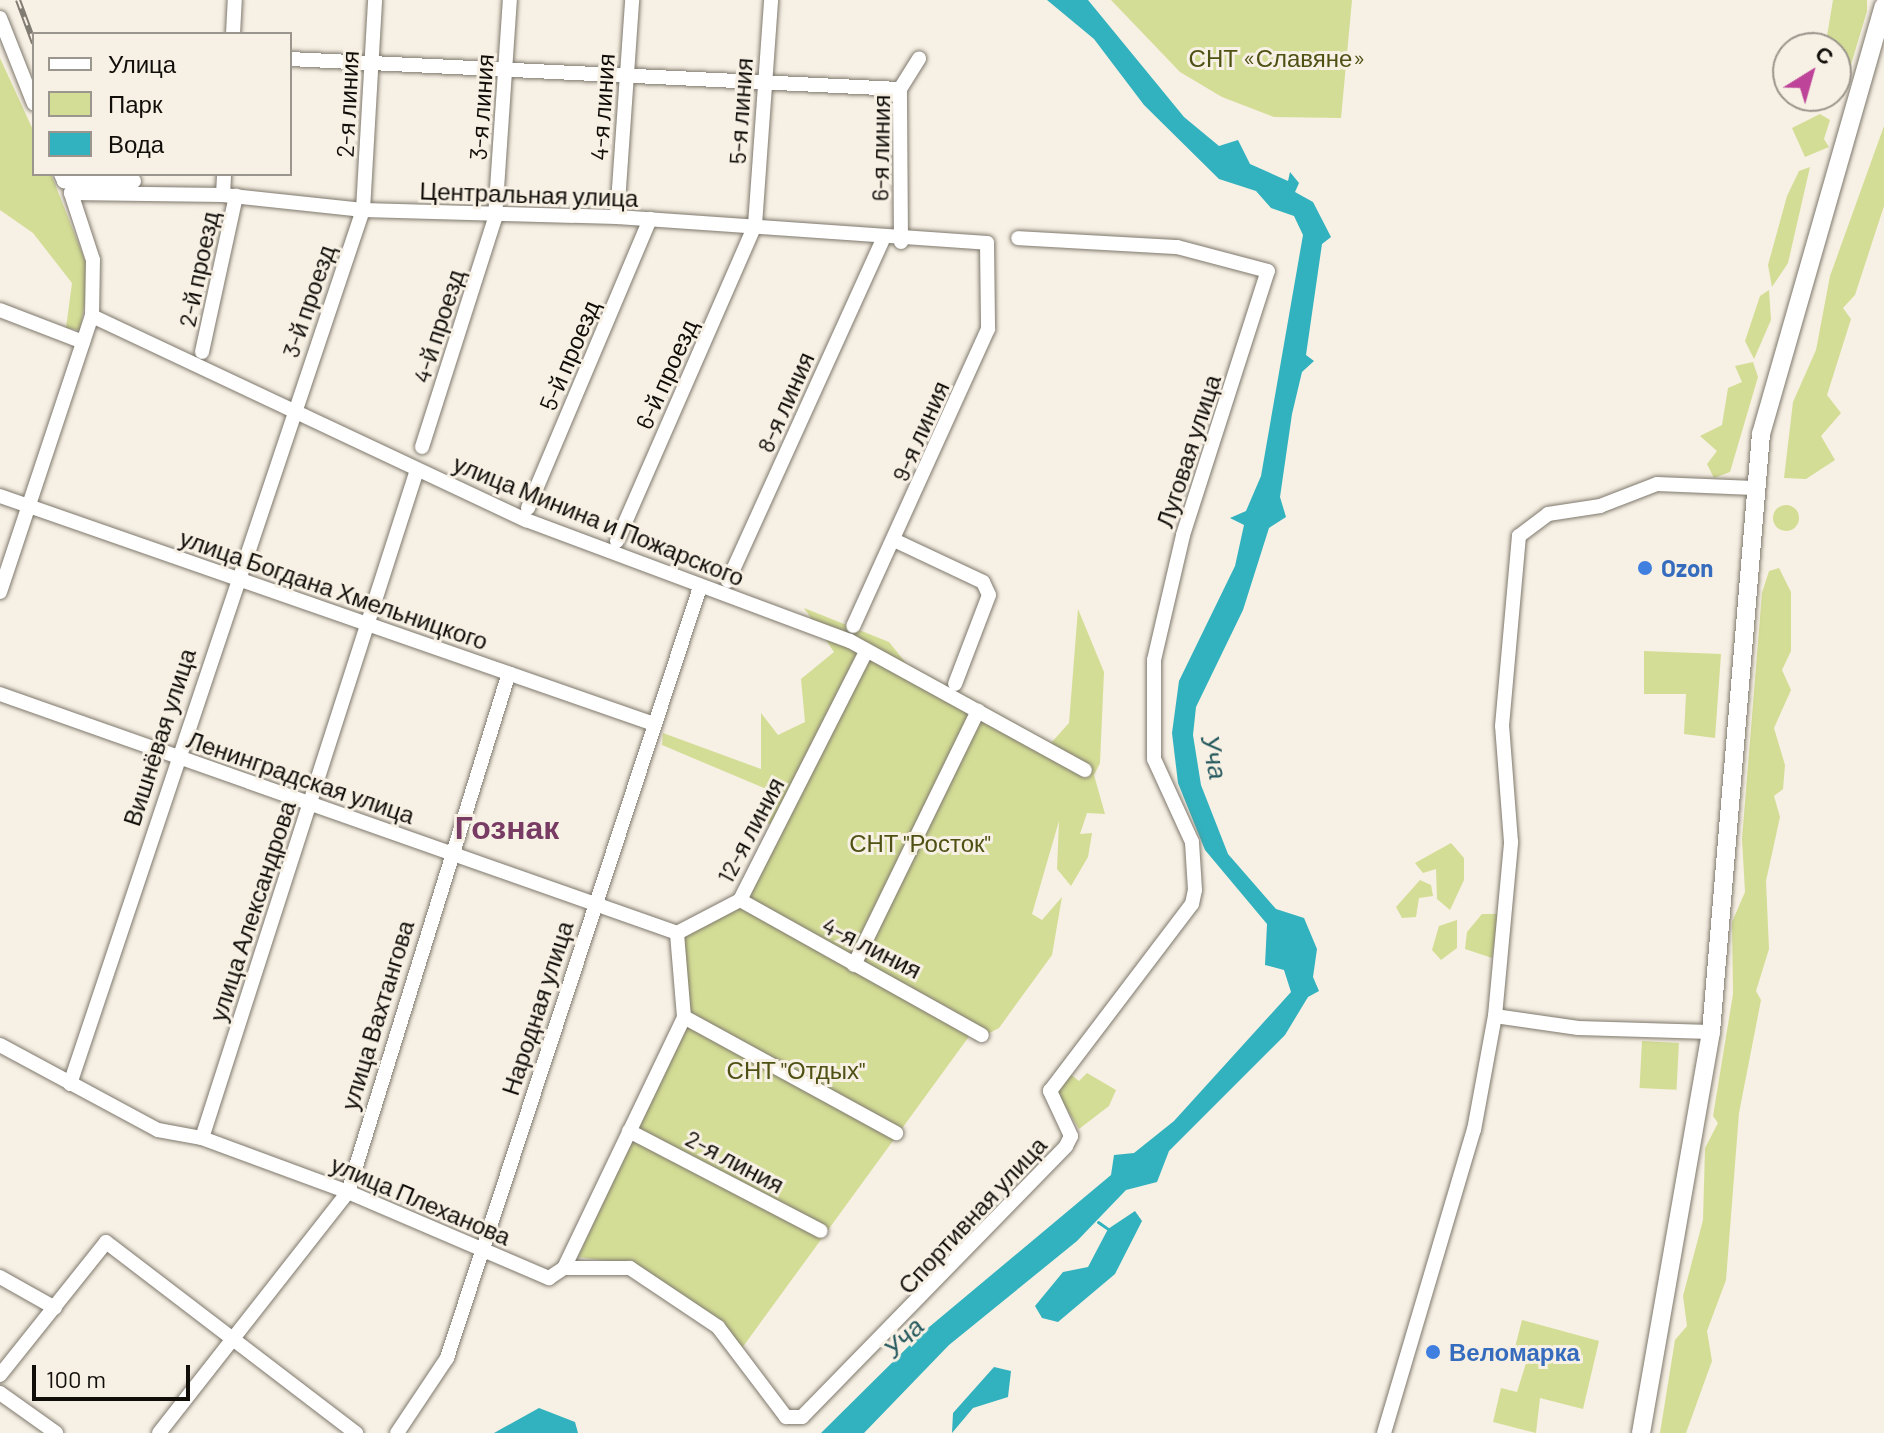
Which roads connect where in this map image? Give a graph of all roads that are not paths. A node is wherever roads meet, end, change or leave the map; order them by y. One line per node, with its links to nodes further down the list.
1 (235, 0): 8 (street)
2 (375, 0): 11 (street, 2-я линия)
3 (510, 0): 12 (street, 3-я линия)
4 (632, 0): 13 (street, 4-я линия)
5 (771, 0): 14 (street, 5-я линия)
6 (1884, 6): 37 (main road)
7 (0, 18): 16 (street)
8 (233, 32)
9 (292, 59): 11 (street)
10 (919, 59): 15 (street, 6-я линия)
11 (371, 65): 12 (street); 21 (street, 2-я линия)
12 (505, 73): 13 (street); 23 (street, 3-я линия)
13 (625, 79): 14 (street); 22 (street, 4-я линия)
14 (763, 87): 15 (street); 25 (street, 5-я линия)
15 (900, 89): 28 (street, 6-я линия)
16 (32, 99)
17 (225, 176): 20 (street, 2-й проезд)
18 (134, 181): 19 (street)
19 (65, 183): 20 (street, Центральная улица); 31 (street)
20 (230, 196): 21 (street, Центральная улица); 33 (street, 2-й проезд)
21 (363, 210): 23 (street, Центральная улица); 34 (street, 3-й проезд)
22 (617, 217): 23 (street, Центральная улица); 24 (street, Центральная улица)
23 (495, 218): 35 (street, 4-й проезд)
24 (650, 219): 25 (street, Центральная улица); 40 (street, 5-й проезд)
25 (755, 225): 27 (street, Центральная улица); 41 (street, 6-й проезд)
26 (1018, 238): 59 (street, Луговая улица)
27 (882, 241): 28 (street, Центральная улица); 44 (street, 8-я линия)
28 (901, 242): 29 (street, Центральная улица)
29 (987, 243): 42 (street, 9-я линия)
30 (0, 310): 32 (street)
31 (92, 316): 32 (street); 34 (street, улица Минина и Пожарского)
32 (83, 342): 39 (street)
33 (202, 352)
34 (296, 406): 36 (street, улица Минина и Пожарского); 43 (street, Вишнёвая улица)
35 (422, 447)
36 (417, 470): 45 (street, улица Минина и Пожарского); 47 (street, улица Александрова)
37 (1754, 488): 64 (street); 66 (main road)
38 (0, 496): 39 (street, улица Богдана Хмельницкого)
39 (28, 506): 43 (street, улица Богдана Хмельницкого); 46 (street)
40 (528, 508)
41 (617, 541)
42 (896, 541): 48 (street, 9-я линия); 51 (street)
43 (235, 576): 47 (street, улица Богдана Хмельницкого); 55 (street, Вишнёвая улица)
44 (728, 581)
45 (700, 587): 49 (street, улица Минина и Пожарского); 54 (street, Народная улица)
46 (0, 592)
47 (366, 624): 50 (street, улица Богдана Хмельницкого); 57 (street, улица Александрова)
48 (853, 626)
49 (866, 652): 53 (street, улица Минина и Пожарского); 60 (street, 12-я линия)
50 (509, 673): 54 (street, улица Богдана Хмельницкого); 58 (street, улица Вахтангова)
51 (955, 684)
52 (0, 694): 55 (street, Ленинградская улица)
53 (978, 711): 56 (street, улица Минина и Пожарского); 63 (street)
54 (654, 724): 61 (street, Народная улица)
55 (176, 757): 57 (street, Ленинградская улица); 69 (street, Вишнёвая улица)
56 (1085, 770)
57 (309, 802): 58 (street, Ленинградская улица); 72 (street, улица Александрова)
58 (449, 852): 61 (street, Ленинградская улица); 73 (street, улица Вахтангова)
59 (1195, 890): 82 (street, Спортивная улица)
60 (740, 900): 62 (street, 12-я линия); 63 (street, 4-я линия)
61 (595, 904): 62 (street, Ленинградская улица); 75 (street, Народная улица)
62 (677, 933): 65 (street)
63 (854, 965): 67 (street, 4-я линия)
64 (1495, 1016): 66 (street); 87 (street)
65 (684, 1017): 70 (street); 71 (street)
66 (1711, 1032): 88 (main road)
67 (982, 1035)
68 (0, 1045): 69 (street, улица Плеханова)
69 (70, 1084): 72 (street, улица Плеханова)
70 (629, 1131): 74 (street, 2-я линия); 76 (street)
71 (896, 1133)
72 (202, 1138): 73 (street, улица Плеханова)
73 (348, 1192): 75 (street, улица Плеханова); 79 (street, улица Вахтангова)
74 (821, 1231)
75 (480, 1248): 76 (street, улица Плеханова); 86 (street, Народная улица)
76 (564, 1268): 82 (street, улица Плеханова)
77 (0, 1277): 78 (street)
78 (55, 1308): 79 (street); 80 (street)
79 (235, 1340): 84 (street); 85 (street)
80 (0, 1375)
81 (0, 1393): 83 (street)
82 (786, 1417)
83 (56, 1433)
84 (159, 1433)
85 (356, 1433)
86 (397, 1433)
87 (1384, 1433)
88 (1641, 1433)

